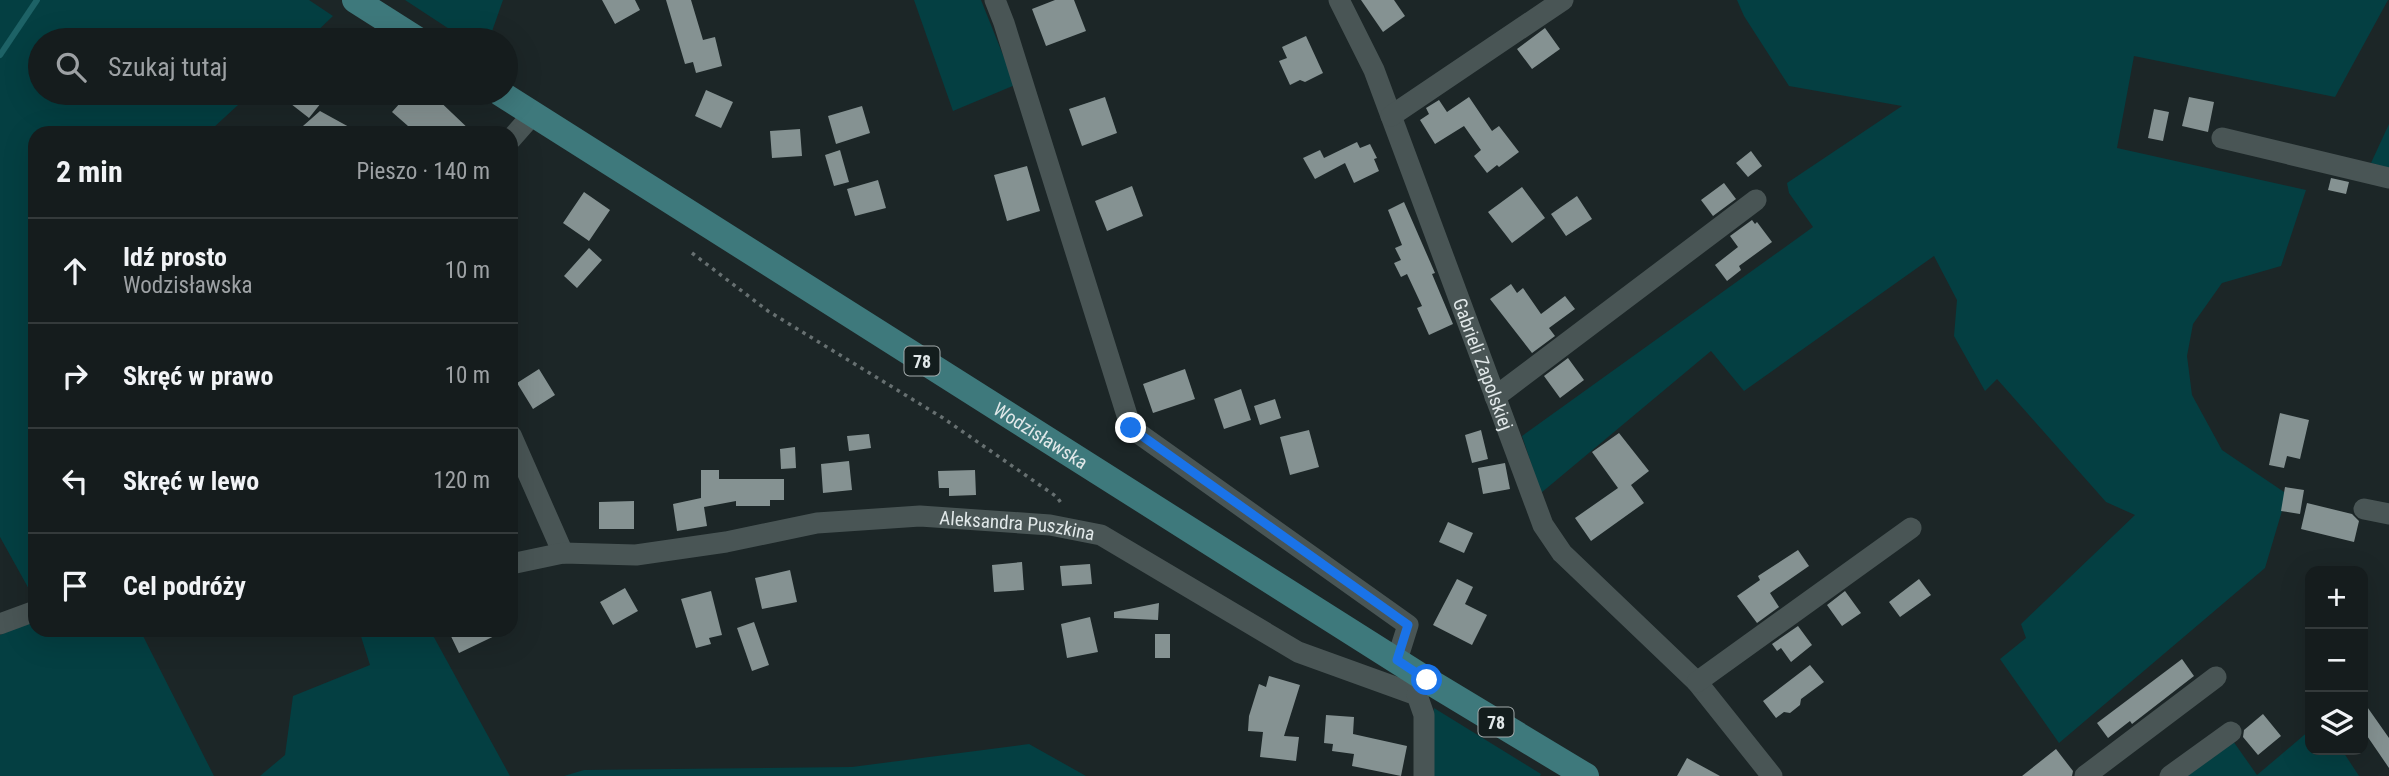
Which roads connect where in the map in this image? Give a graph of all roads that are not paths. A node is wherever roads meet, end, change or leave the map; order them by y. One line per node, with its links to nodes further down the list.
1 (355, 0): 5 (main road)
2 (995, 0): 22 (street)
3 (1339, 0): 8 (street, Gabrieli Zapolskiej)
4 (1563, 0): 8 (street)
5 (399, 28)
6 (518, 104): 7 (main road, Wodzisławska / 78)
7 (533, 114): 9 (street); 22 (main road, Wodzisławska / 78)
8 (1391, 116): 13 (street, Gabrieli Zapolskiej)
9 (518, 131)
10 (2222, 138): 11 (street)
11 (2389, 178)
12 (1756, 200): 13 (street)
13 (1495, 397): 24 (street, Gabrieli Zapolskiej)
14 (518, 451): 18 (street)
15 (2364, 509): 16 (street)
16 (2389, 514)
17 (1911, 528): 24 (street)
18 (563, 554): 19 (street, Aleksandra Puszkina); 25 (street, Aleksandra Puszkina)
19 (518, 563)
20 (28, 614): 21 (street)
21 (0, 624)
22 (1397, 660): 25 (main road, Wodzisławska / 78)
23 (2216, 677): 30 (street)
24 (1697, 682): 29 (street, Gabrieli Zapolskiej)
25 (1422, 687): 27 (street); 28 (main road, Wodzisławska / 78)
26 (2231, 732): 31 (street)
27 (1424, 776)
28 (1586, 776)
29 (1772, 776)
30 (2085, 776)
31 (2170, 776)

